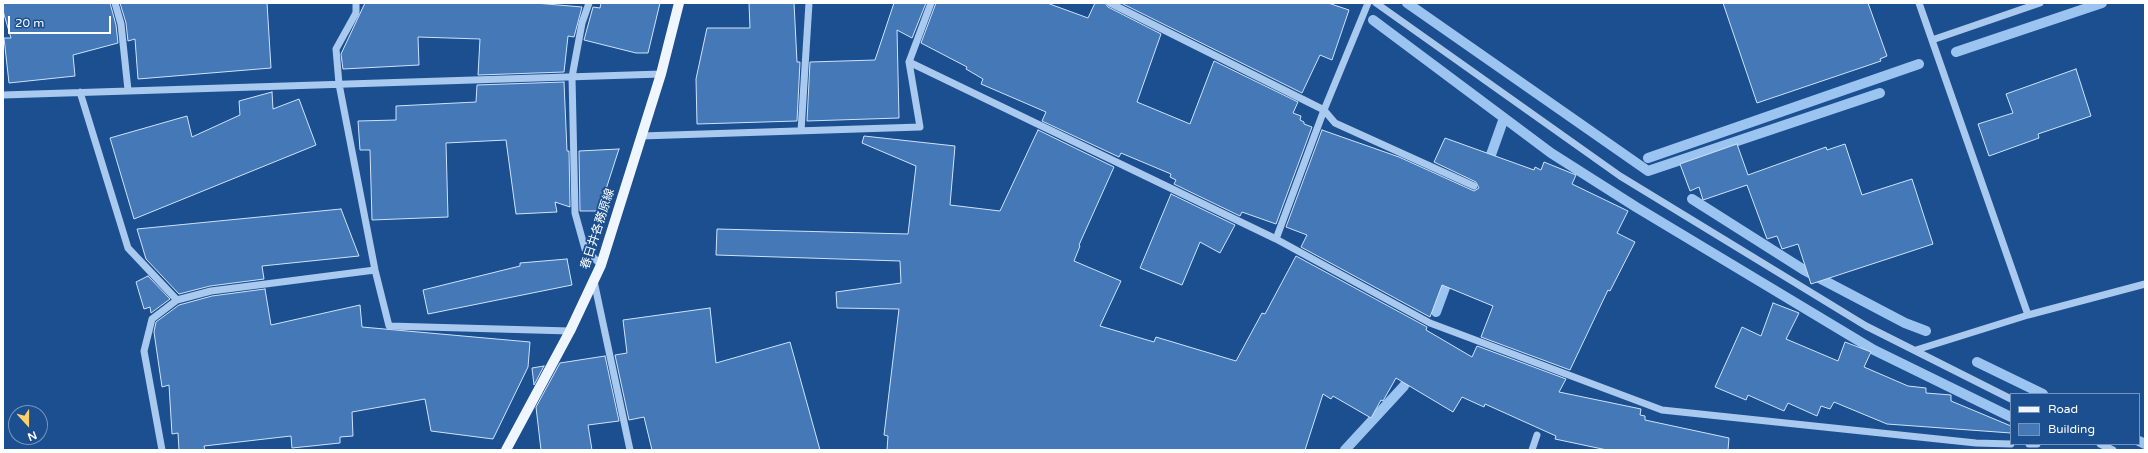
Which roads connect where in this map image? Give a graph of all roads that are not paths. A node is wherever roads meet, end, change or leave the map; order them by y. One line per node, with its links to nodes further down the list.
1 (115, 3): 17 (street)
2 (356, 3): 16 (street)
3 (589, 3): 15 (street)
4 (679, 3): 14 (main road, 春日井各務原線)
5 (809, 3): 21 (street)
6 (931, 3): 13 (street)
7 (1110, 3): 20 (street)
8 (1368, 3): 20 (street)
9 (1376, 3): 32 (street)
10 (1919, 3): 12 (street)
11 (2040, 3): 12 (street)
12 (1932, 40): 30 (street)
13 (909, 62): 21 (street); 24 (street)
14 (661, 74): 15 (street); 22 (main road, 春日井各務原線)
15 (572, 77): 16 (street); 25 (street)
16 (339, 84): 17 (street); 26 (street)
17 (128, 90): 18 (street)
18 (80, 92): 19 (street); 29 (street)
19 (3, 95)
20 (1324, 110): 23 (street); 24 (street)
21 (801, 131): 22 (street)
22 (641, 136): 25 (main road, 春日井各務原線)
23 (1474, 186)
24 (1276, 239): 35 (street)
25 (601, 265): 27 (main road, 春日井各務原線)
26 (375, 270): 29 (street); 31 (street)
27 (594, 281): 31 (main road, 春日井各務原線); 39 (street)
28 (2145, 284): 30 (street)
29 (177, 300): 37 (street)
30 (2028, 315): 32 (street)
31 (570, 331): 38 (main road, 春日井各務原線)
32 (1916, 350): 33 (street)
33 (2010, 398)
34 (1537, 435): 40 (street)
35 (2010, 444)
36 (2102, 445): 41 (street)
37 (162, 450)
38 (506, 450)
39 (630, 450)
40 (1532, 450)
41 (2113, 450)

